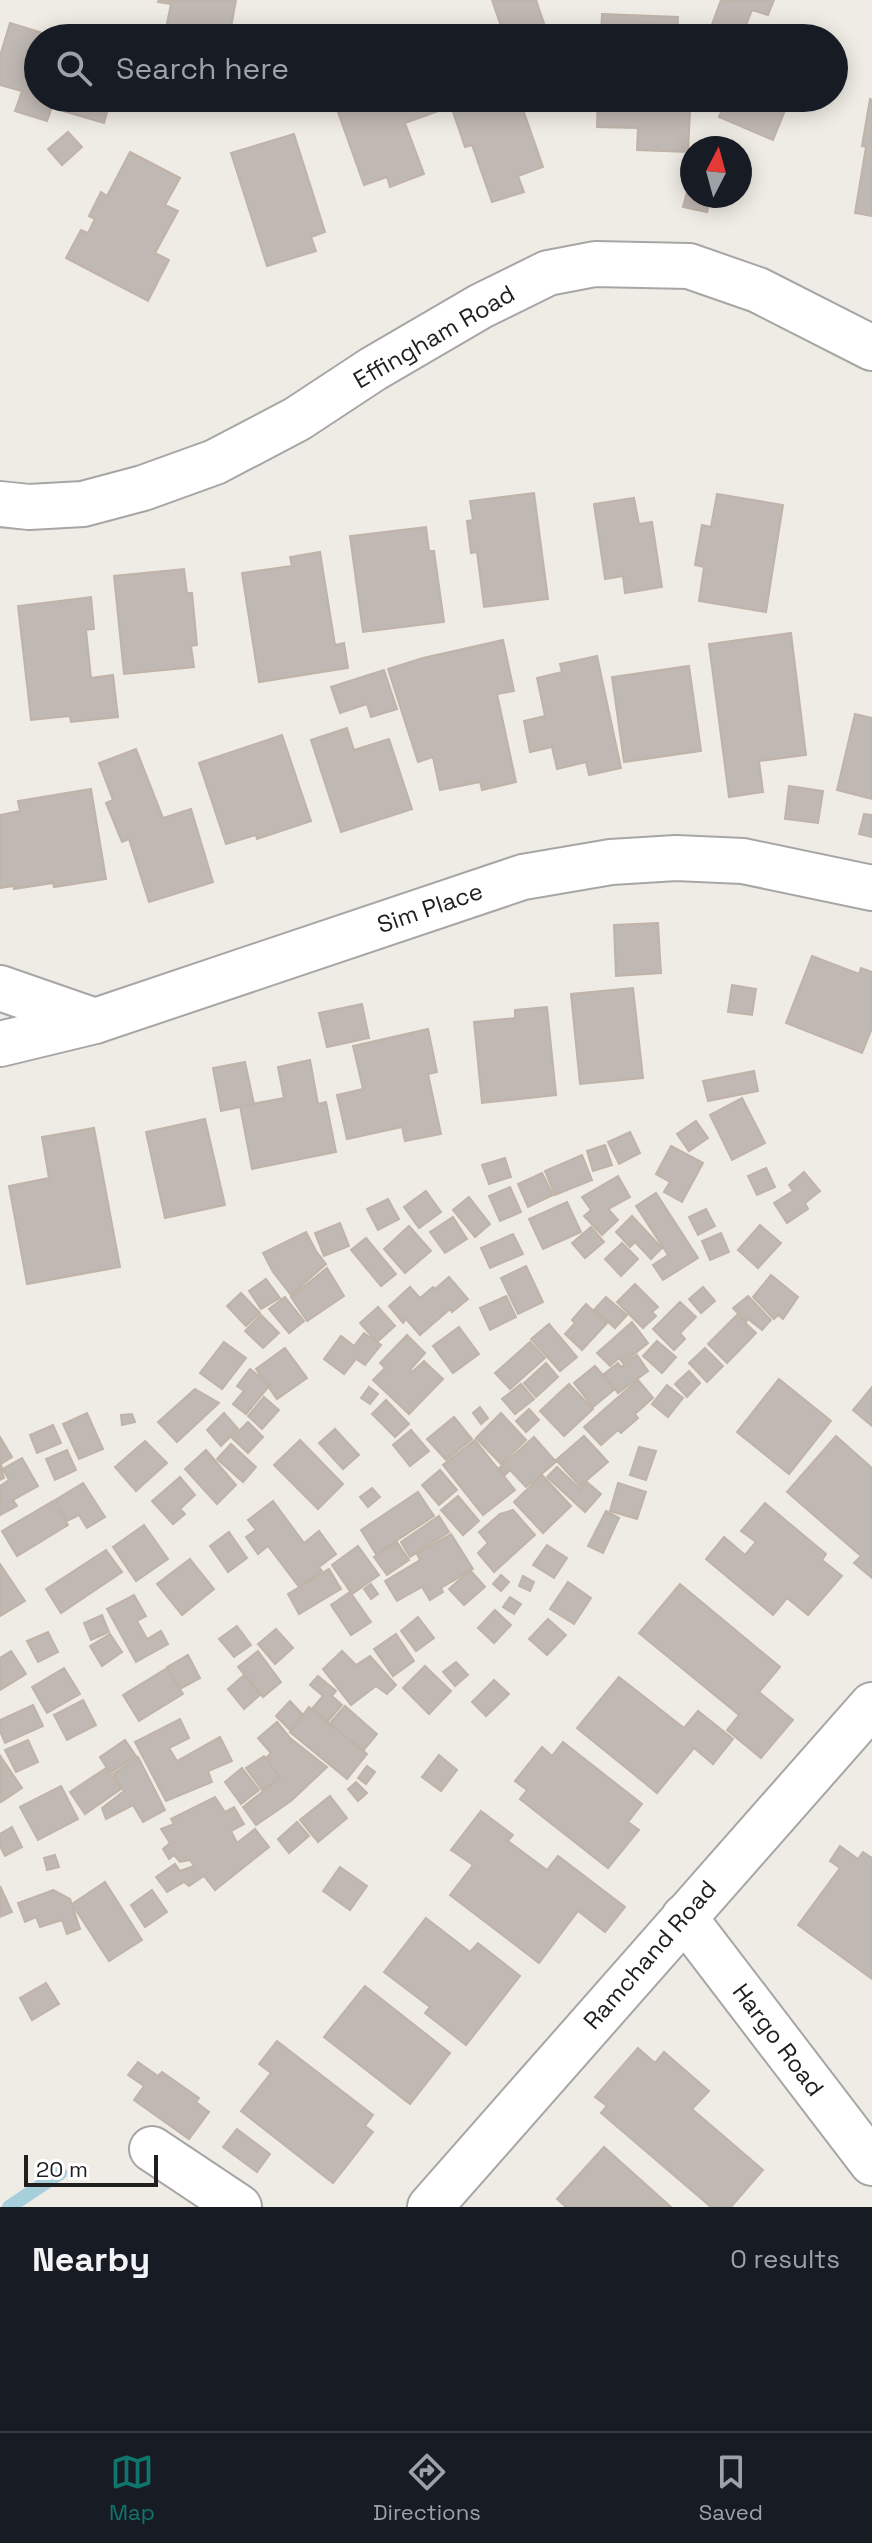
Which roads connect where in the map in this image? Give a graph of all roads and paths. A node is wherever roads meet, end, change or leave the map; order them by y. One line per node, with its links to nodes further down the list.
1 (872, 348): 2 (street, Effingham Road)
2 (0, 504)
3 (872, 888): 5 (street, Sim Place)
4 (0, 988): 5 (street)
5 (95, 1021): 6 (street, Sim Place)
6 (0, 1044)
7 (872, 1705): 8 (street, Ramchand Road)
8 (684, 1917): 10 (street, Hargo Road); 12 (street, Ramchand Road)
9 (152, 2149): 11 (street)
10 (872, 2163)
11 (239, 2207)
12 (430, 2207)

